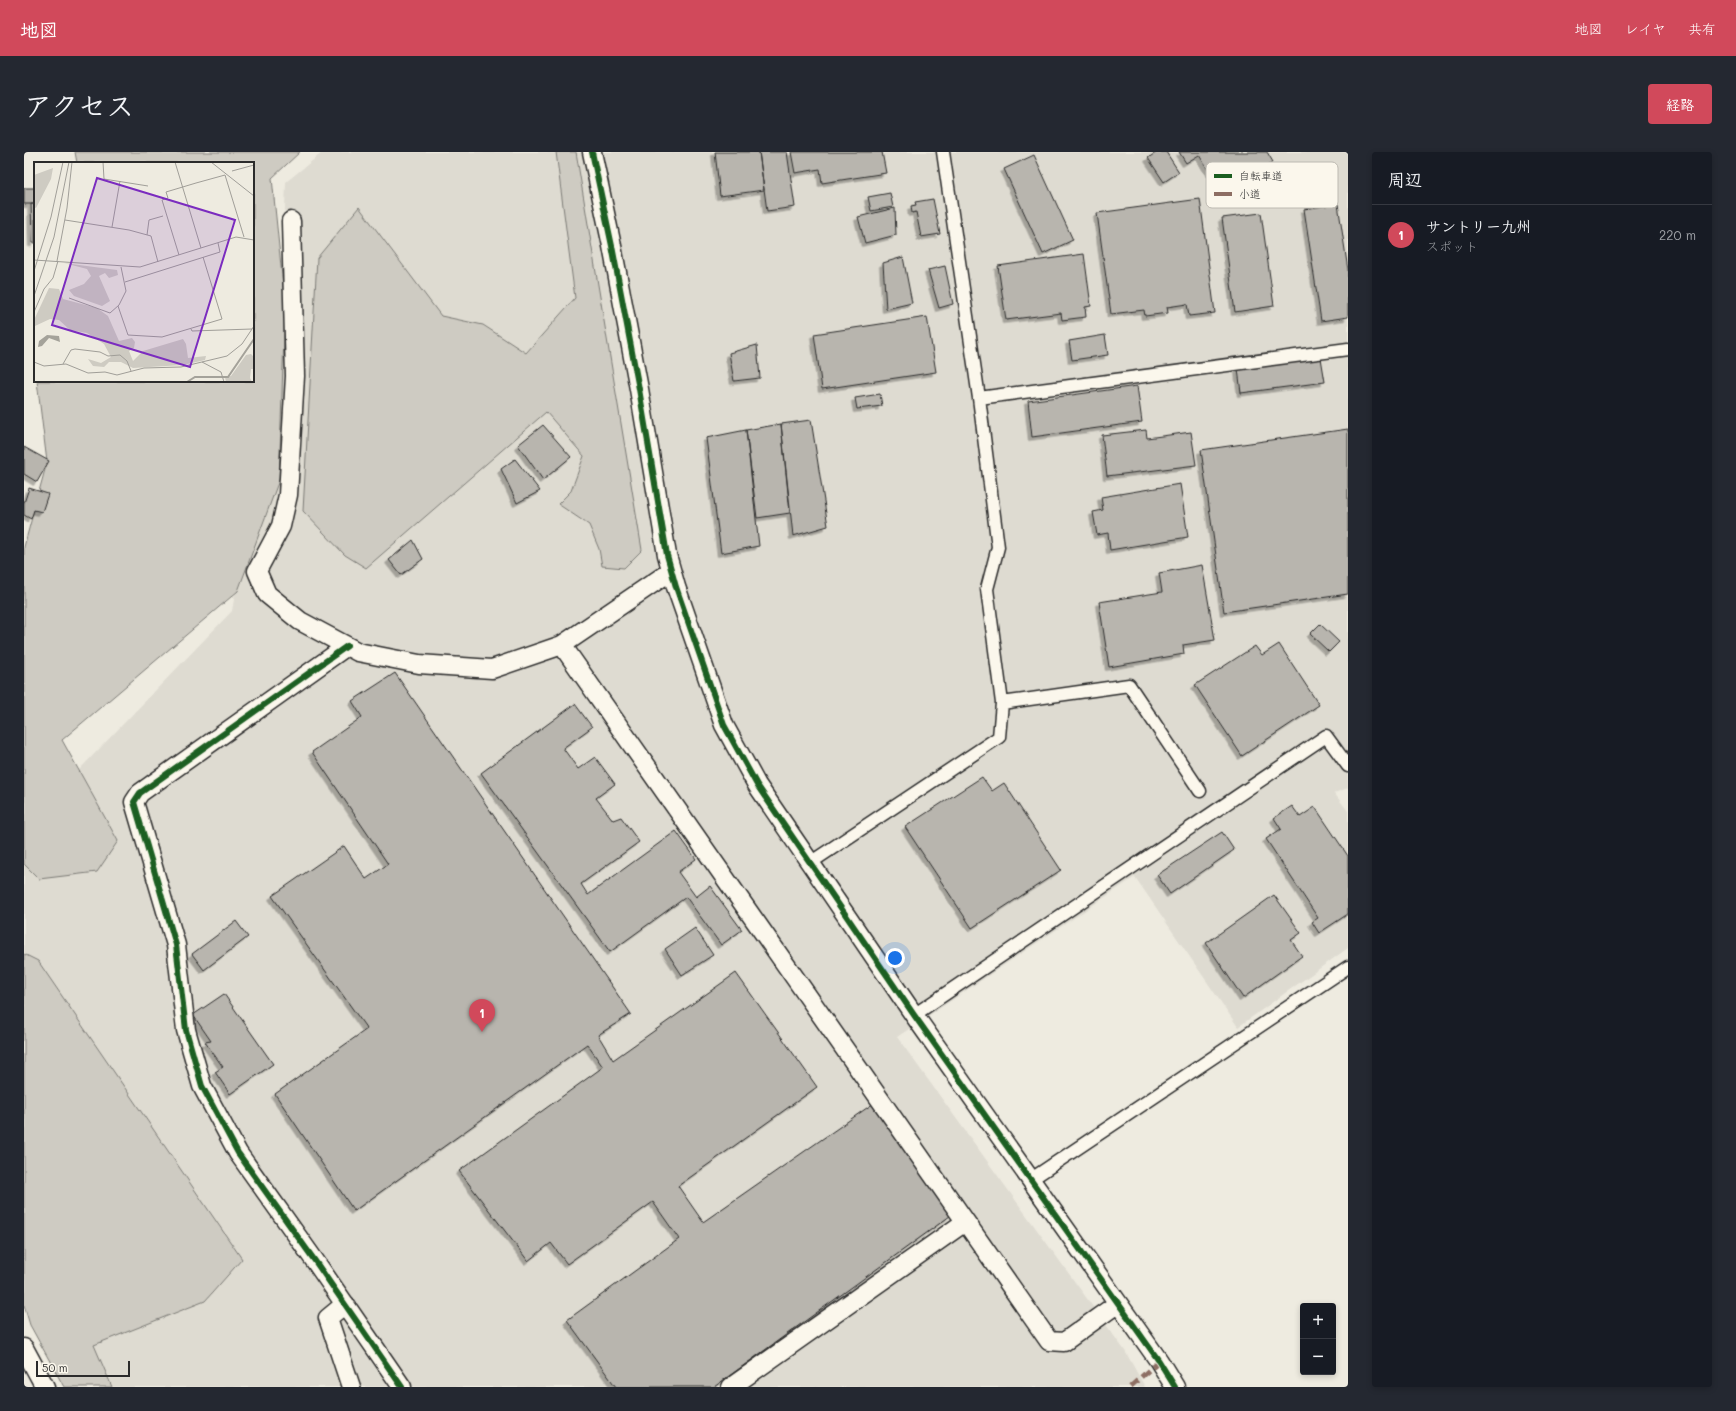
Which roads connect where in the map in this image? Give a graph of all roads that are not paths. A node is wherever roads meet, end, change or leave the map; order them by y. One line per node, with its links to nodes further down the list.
1 (592, 152): 6 (street)
2 (943, 152): 5 (street)
3 (291, 221): 8 (street)
4 (1348, 349): 5 (street)
5 (979, 398): 9 (street)
6 (671, 571): 7 (street); 12 (street)
7 (562, 645): 8 (street); 16 (street)
8 (347, 646): 17 (street)
9 (1002, 703): 11 (street); 12 (street)
10 (1348, 766): 14 (street)
11 (1200, 792)
12 (810, 863): 14 (street)
13 (1348, 967): 15 (street)
14 (914, 1015): 15 (street)
15 (1030, 1180): 18 (street)
16 (965, 1222): 18 (street); 23 (street)
17 (345, 1304): 21 (street); 22 (street)
18 (1117, 1304): 24 (street)
19 (24, 1348): 20 (street)
20 (45, 1387)
21 (351, 1387)
22 (402, 1387)
23 (731, 1387)
24 (1175, 1387)

